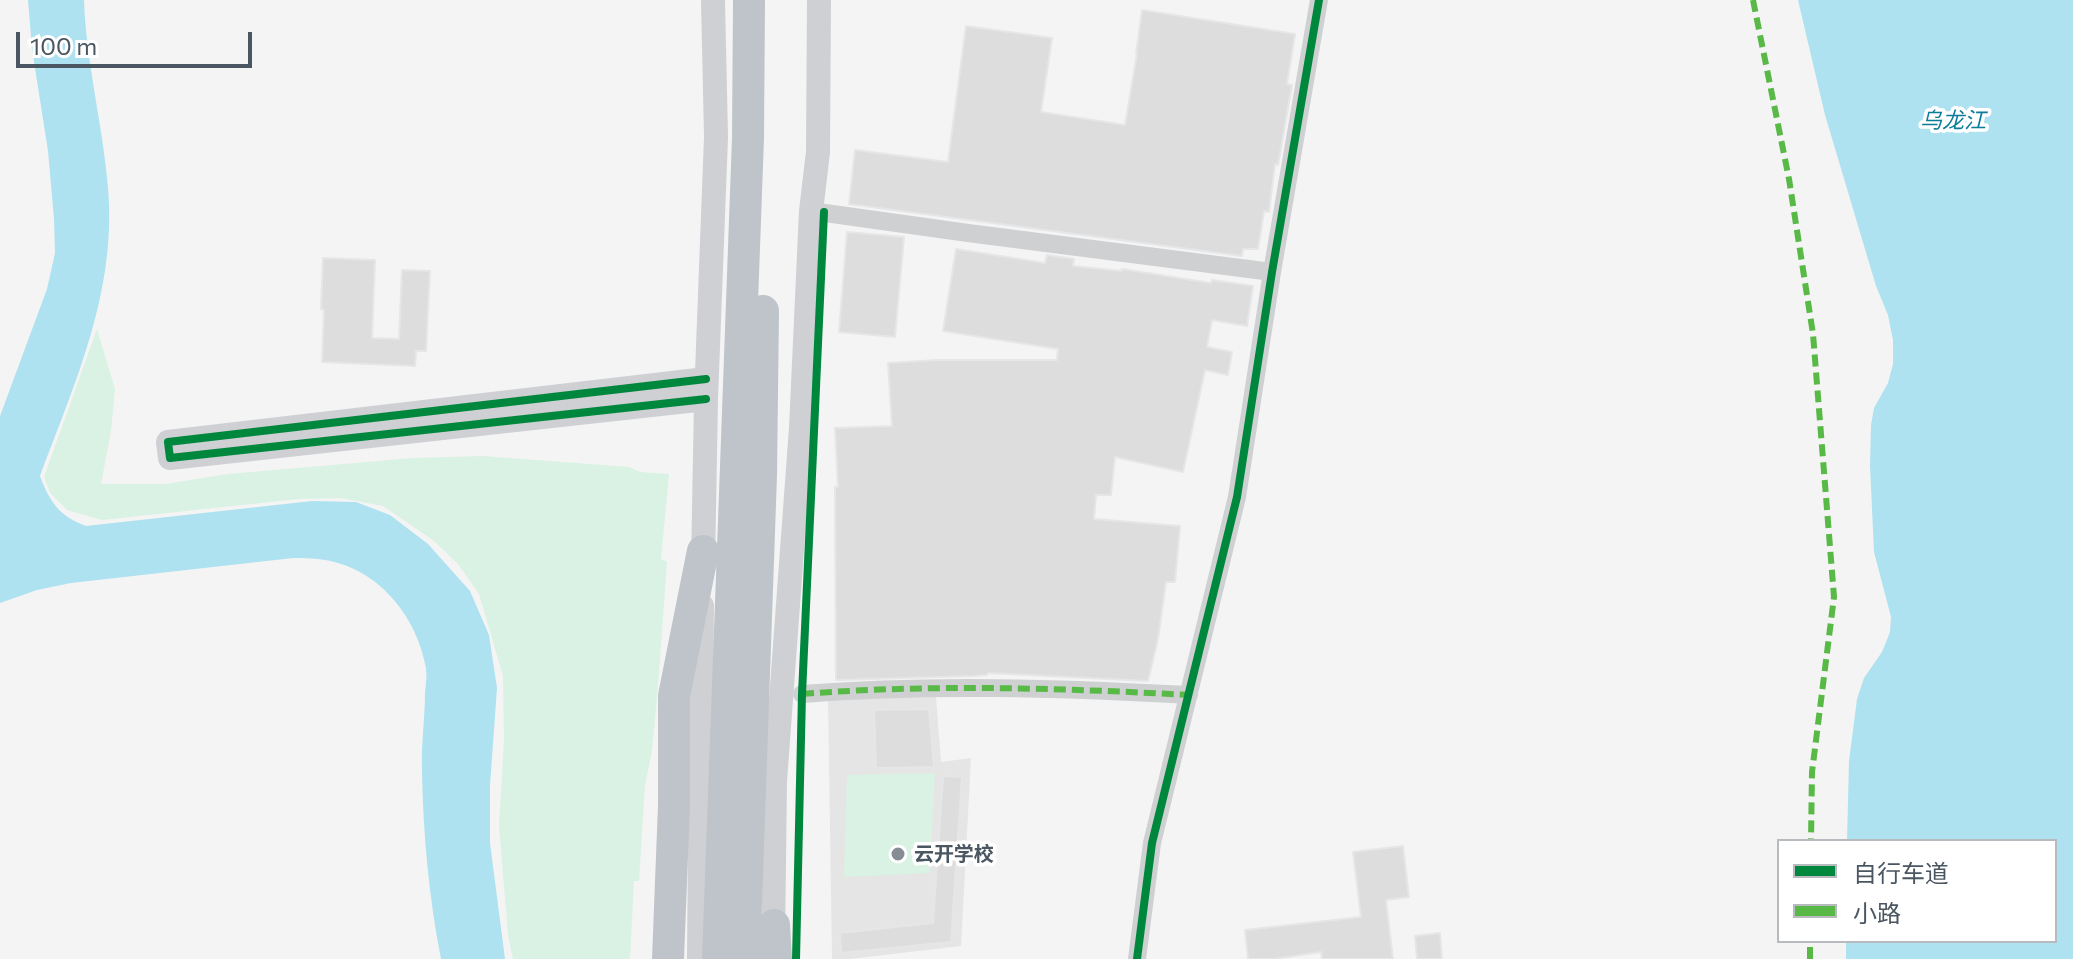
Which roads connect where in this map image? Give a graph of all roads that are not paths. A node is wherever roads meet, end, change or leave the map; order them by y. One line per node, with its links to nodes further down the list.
1 (713, 0): 8 (main road)
2 (749, 0): 15 (highway)
3 (769, 0): 16 (highway)
4 (819, 0): 6 (main road)
5 (1319, 0): 7 (street)
6 (811, 211): 7 (street); 12 (main road)
7 (1272, 272): 11 (street)
8 (706, 389): 8 (main road); 9 (main road)
9 (703, 551): 13 (highway); 14 (main road)
10 (802, 694): 11 (street)
11 (1189, 695): 18 (street)
12 (774, 925): 17 (highway)
13 (668, 959)
14 (699, 959)
15 (718, 959)
16 (744, 959)
17 (774, 959)
18 (1137, 959)

